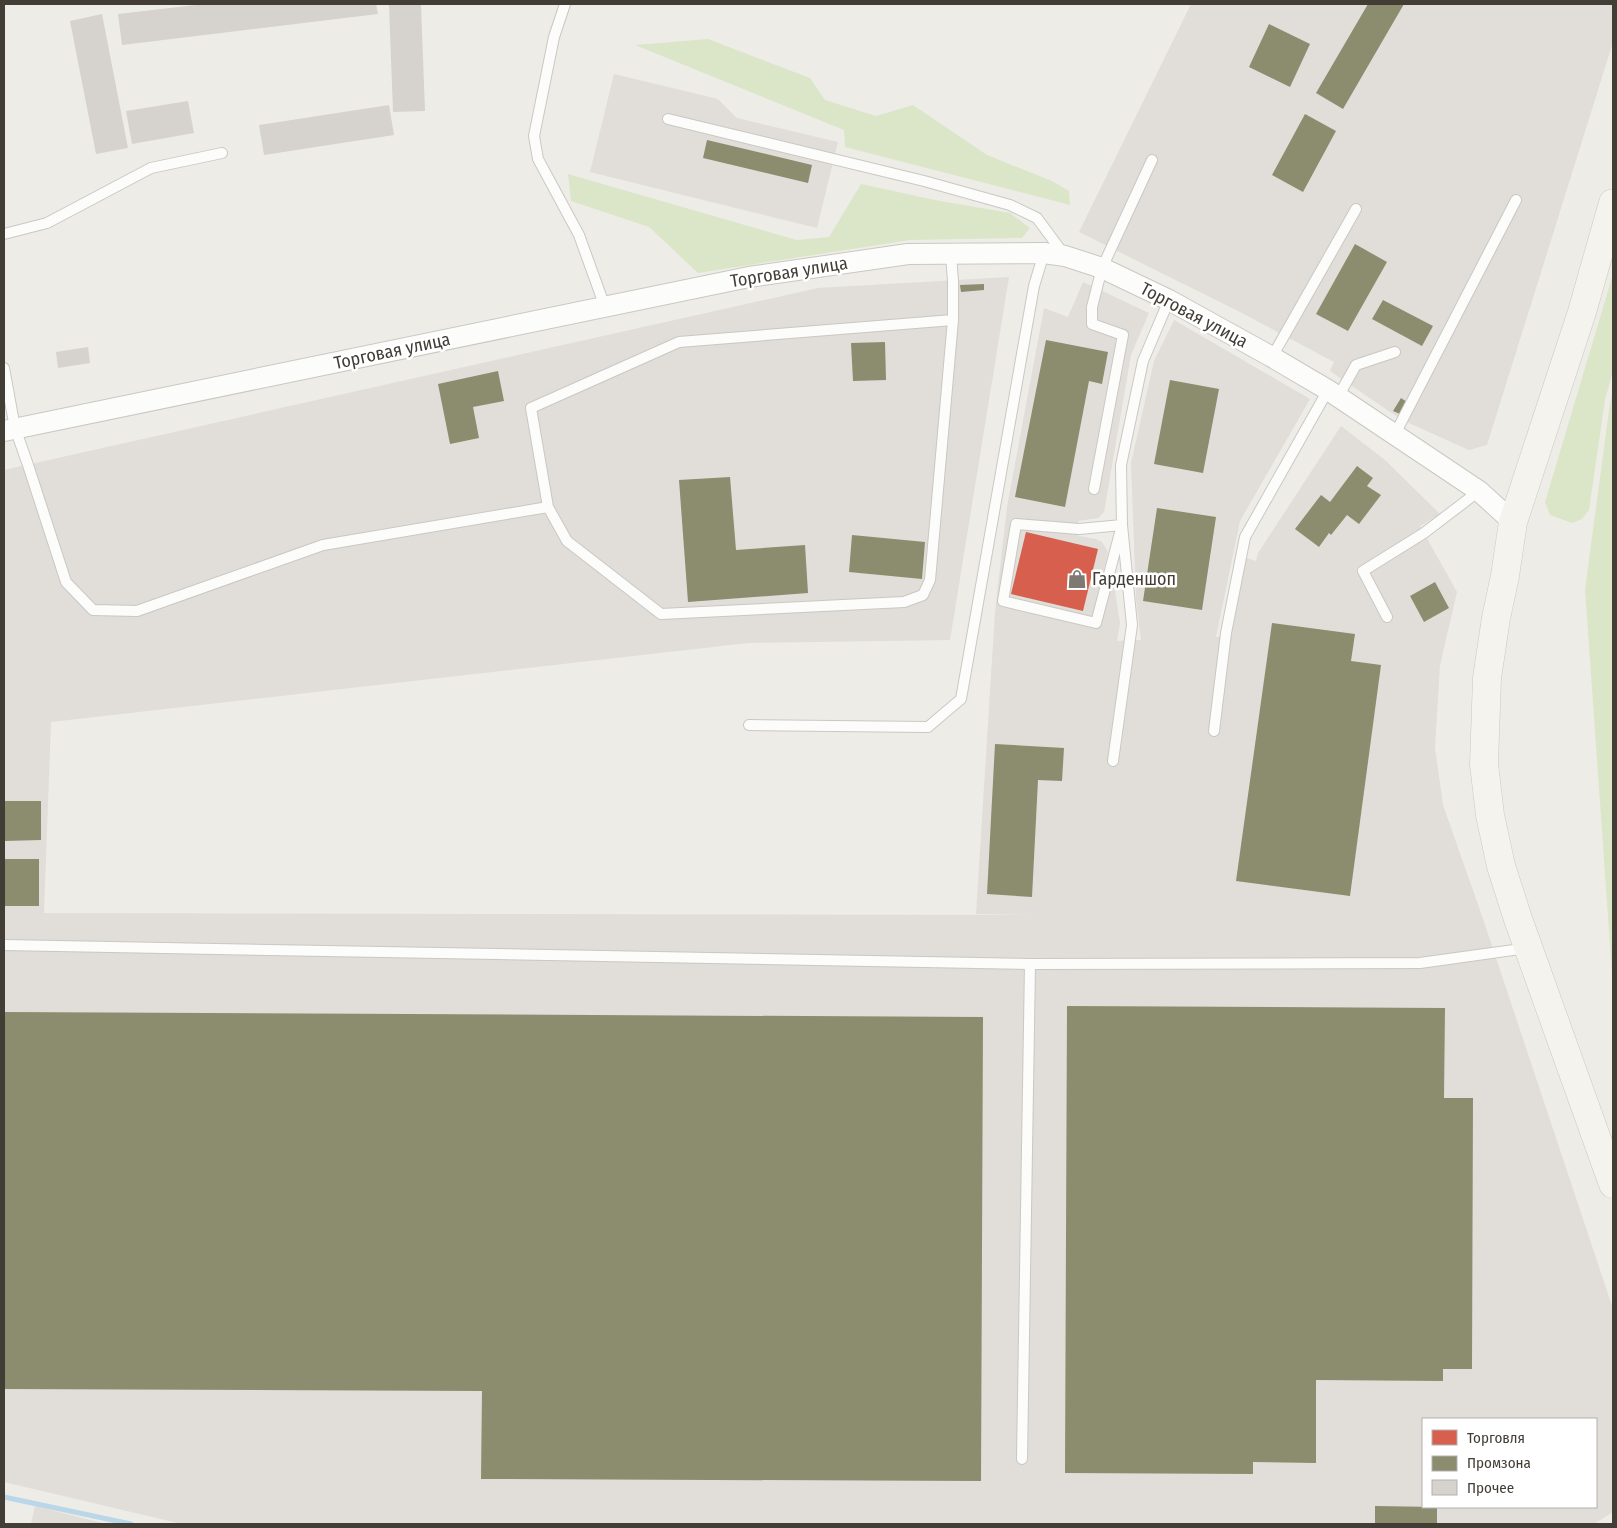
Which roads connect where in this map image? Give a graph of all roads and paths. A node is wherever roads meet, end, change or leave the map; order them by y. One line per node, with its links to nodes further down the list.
1 (565, 4): 14 (lane)
2 (668, 119): 11 (lane)
3 (222, 153): 8 (lane)
4 (1152, 160): 12 (lane)
5 (1516, 200): 21 (lane)
6 (1613, 203): 25 (main road)
7 (1356, 209): 17 (lane)
8 (4, 234)
9 (1044, 253): 10 (street, Торговая улица); 11 (street, Торговая улица); 28 (lane)
10 (951, 255): 14 (street, Торговая улица); 15 (lane)
11 (1065, 256): 12 (street, Торговая улица)
12 (1102, 268): 13 (street, Торговая улица); 22 (lane)
13 (1169, 300): 17 (street, Торговая улица); 26 (lane)
14 (605, 307): 20 (street, Торговая улица)
15 (953, 320): 24 (lane); 24 (lane)
16 (1395, 352): 19 (lane)
17 (1272, 357): 19 (street, Торговая улица)
18 (4, 368): 20 (lane)
19 (1333, 393): 21 (street, Торговая улица); 29 (lane)
20 (9, 430): 24 (lane)
21 (1394, 436): 23 (street, Торговая улица)
22 (1094, 489)
23 (1478, 491): 25 (street, Торговая улица); 27 (lane)
24 (548, 508)
25 (1513, 522): 32 (main road)
26 (1122, 525): 26 (lane); 30 (lane)
27 (1387, 617)
28 (749, 725)
29 (1214, 731)
30 (1113, 762)
31 (4, 946): 33 (lane)
32 (1529, 948): 33 (lane); 34 (main road)
33 (1030, 964): 35 (lane)
34 (1613, 1184)
35 (1022, 1459)

